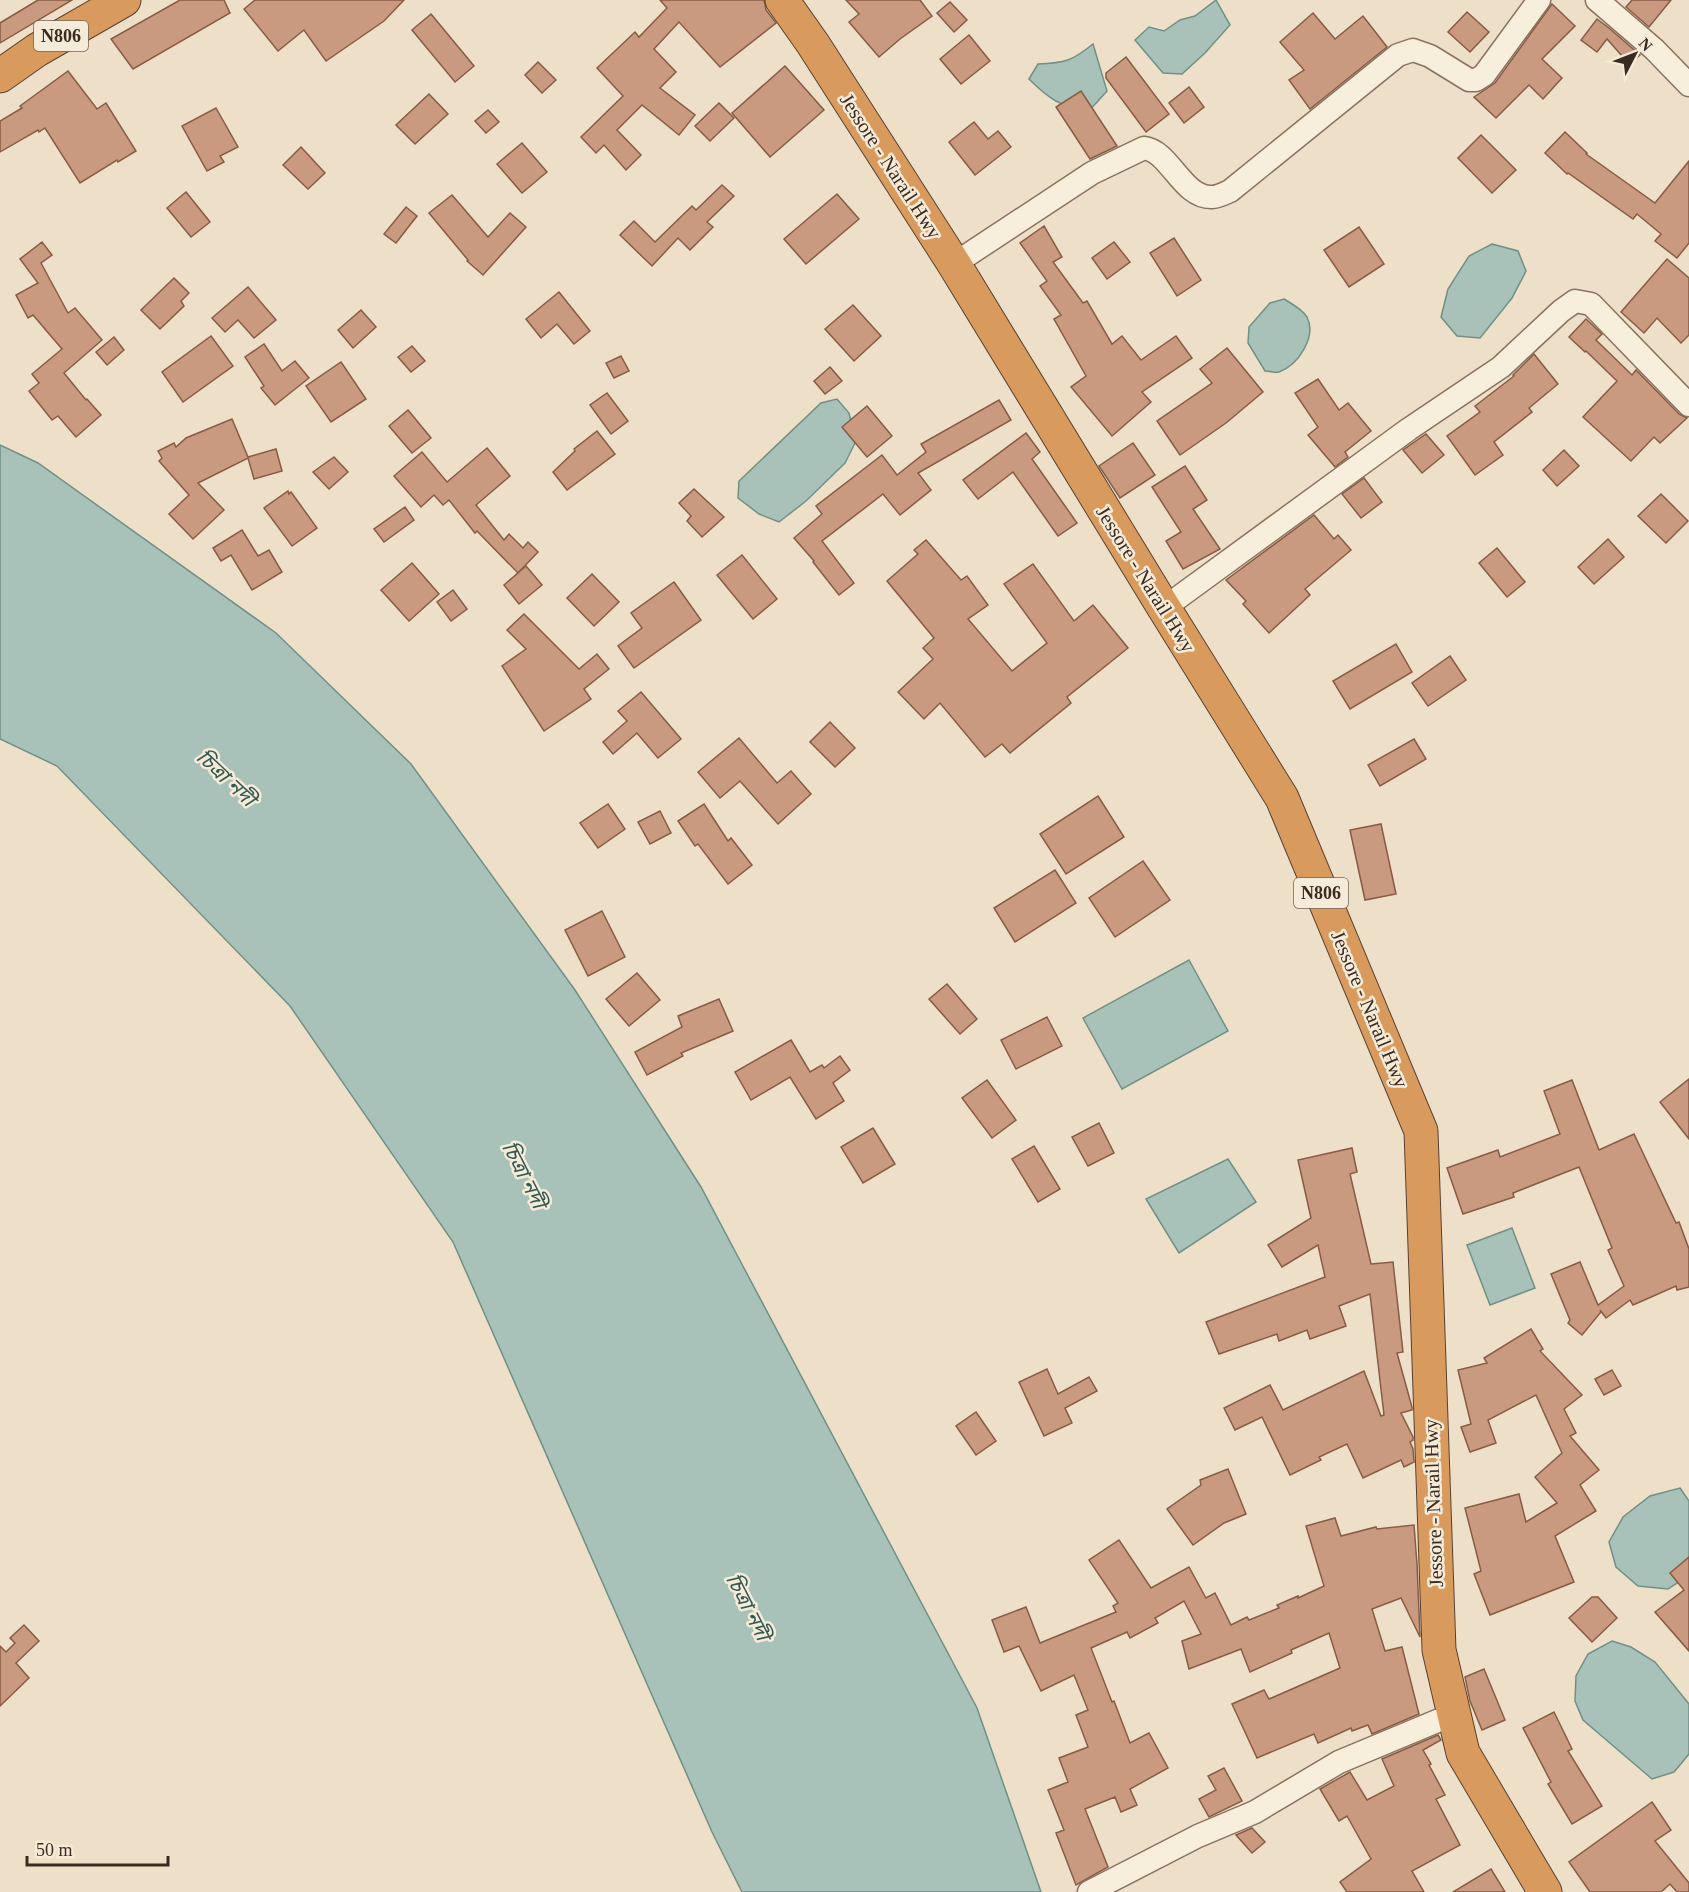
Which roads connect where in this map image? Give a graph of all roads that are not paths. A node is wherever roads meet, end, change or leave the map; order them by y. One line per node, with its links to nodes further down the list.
1 (124, 0): 5 (highway, N806)
2 (782, 0): 7 (highway, Jessore - Narail Hwy / N806)
3 (1539, 0): 7 (street)
4 (1597, 0): 6 (street)
5 (0, 76)
6 (1689, 85)
7 (954, 264): 9 (highway, Jessore - Narail Hwy / N806)
8 (1689, 405): 9 (street)
9 (1164, 608): 10 (highway, Jessore - Narail Hwy / N806)
10 (1454, 1714): 11 (street); 12 (highway, Jessore - Narail Hwy / N806)
11 (1089, 1892)
12 (1545, 1892)

